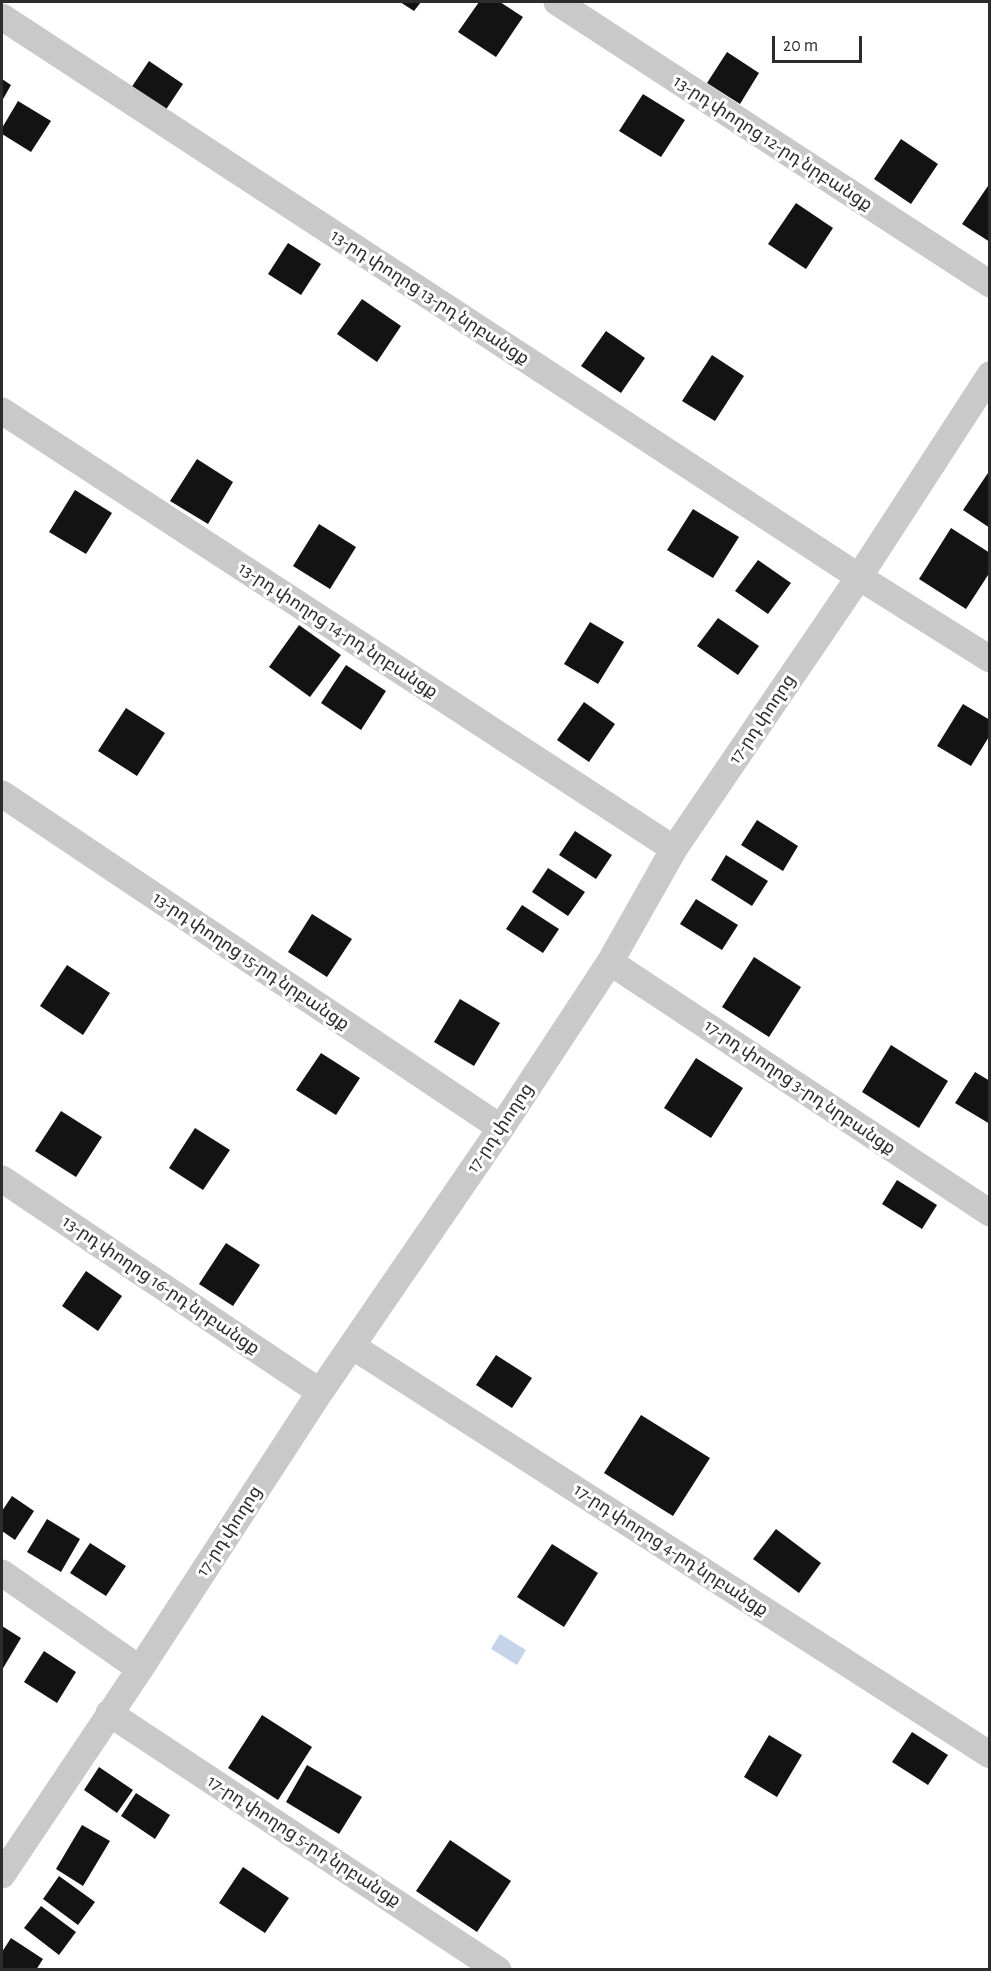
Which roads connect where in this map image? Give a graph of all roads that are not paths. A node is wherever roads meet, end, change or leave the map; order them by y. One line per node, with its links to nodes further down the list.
1 (557, 2): 3 (street, 13-րդ փողոց 12-րդ նրբանցք)
2 (2, 17): 6 (street, 13-րդ փողոց 13-րդ նրբանցք)
3 (990, 284)
4 (990, 375): 6 (street, 17-րդ փողոց)
5 (2, 411): 9 (street, 13-րդ փողոց 14-րդ նրբանցք)
6 (859, 577): 7 (street, 13-րդ փողոց 13-րդ նրբանցք); 9 (street, 17-րդ փողոց)
7 (990, 659)
8 (2, 794): 11 (street, 13-րդ փողոց 15-րդ նրբանցք)
9 (674, 849): 10 (street, 17-րդ փողոց)
10 (610, 962): 11 (street, 17-րդ փողոց); 13 (street, 17-րդ փողոց 3-րդ նրբանցք)
11 (501, 1128): 14 (street, 17-րդ փողոց)
12 (2, 1179): 15 (street, 13-րդ փողոց 16-րդ նրբանցք)
13 (990, 1213)
14 (352, 1346): 15 (street, 17-րդ փողոց); 19 (street, 17-րդ փողոց 4-րդ նրբանցք)
15 (320, 1392): 17 (street, 17-րդ փողոց)
16 (2, 1573): 17 (street)
17 (141, 1669): 18 (street, 17-րդ փողոց)
18 (109, 1713): 20 (street, 17-րդ փողոց); 21 (street, 17-րդ փողոց 5-րդ նրբանցք)
19 (990, 1755)
20 (2, 1875)
21 (498, 1970)

